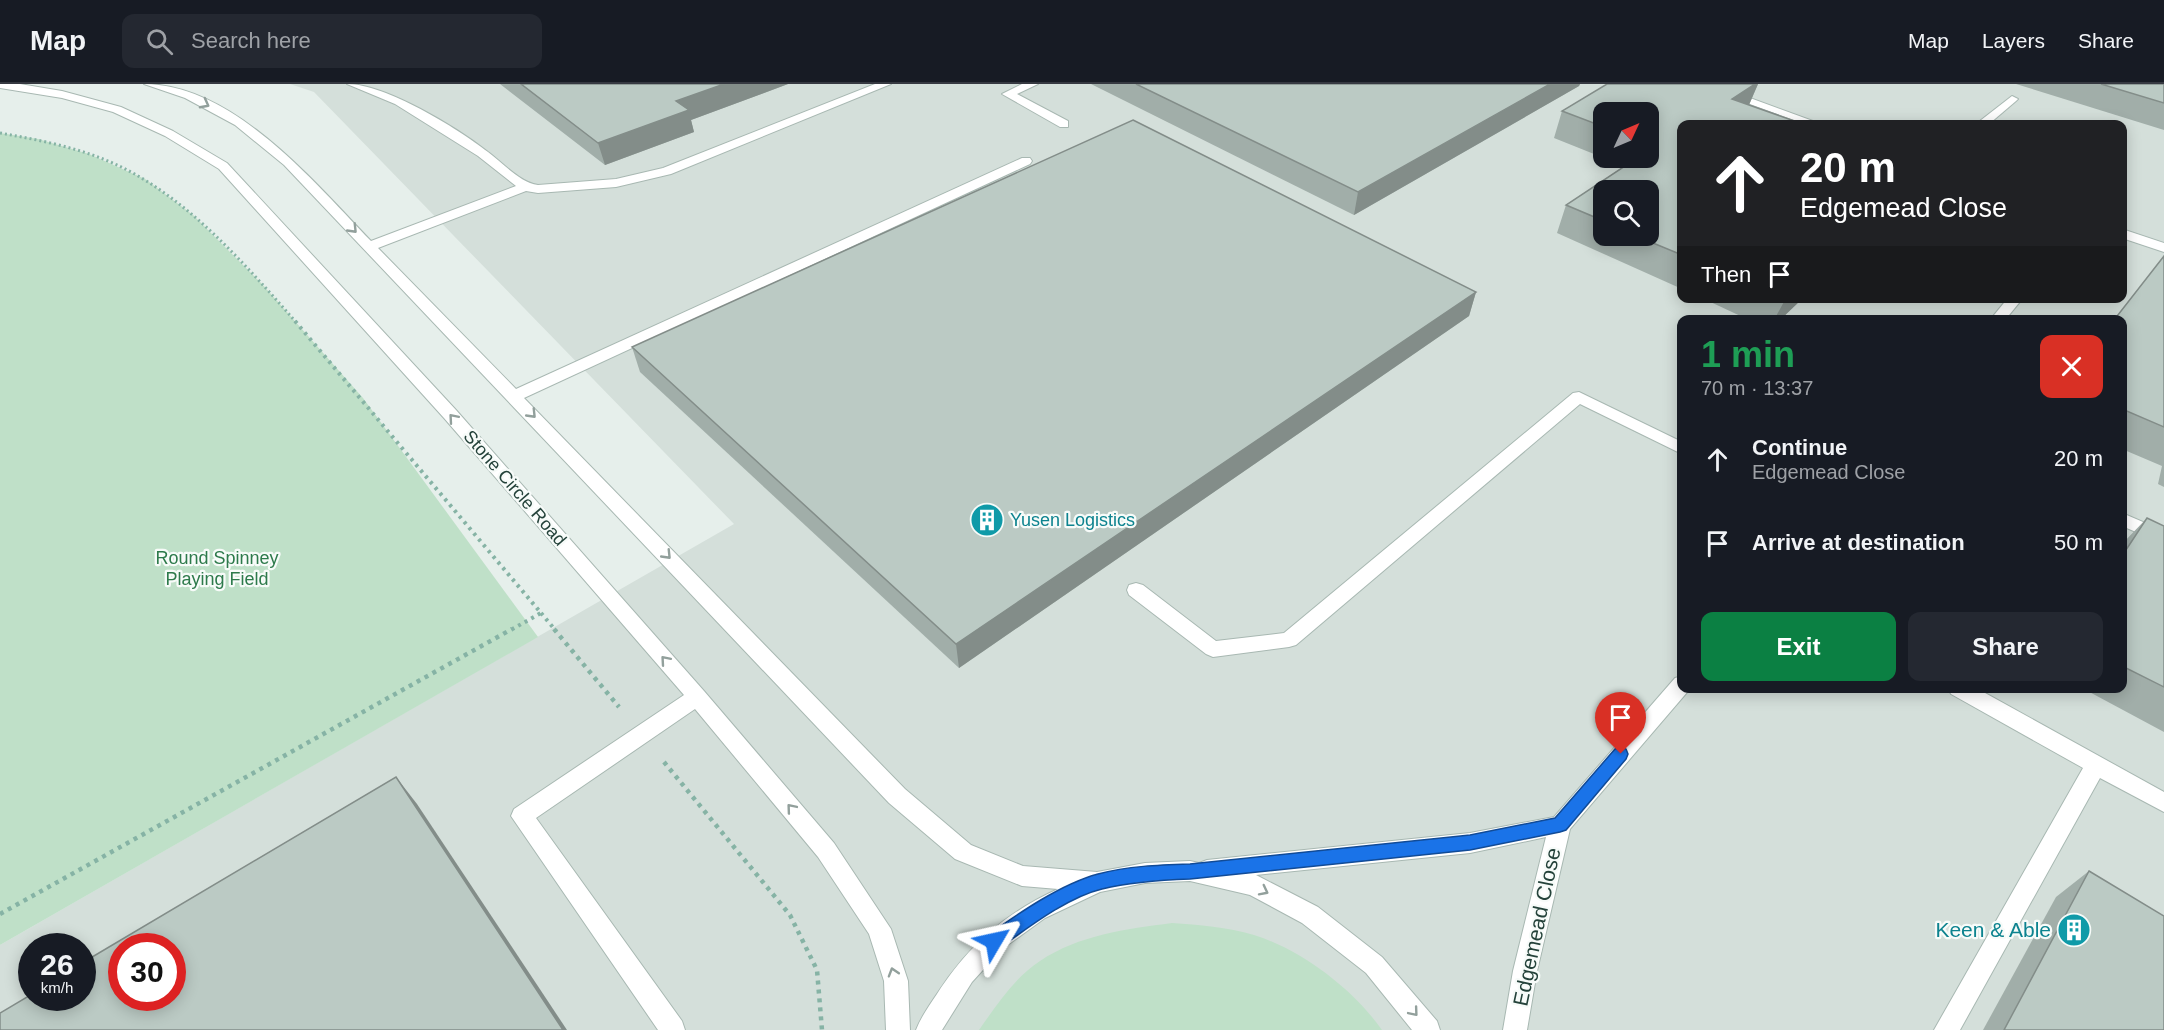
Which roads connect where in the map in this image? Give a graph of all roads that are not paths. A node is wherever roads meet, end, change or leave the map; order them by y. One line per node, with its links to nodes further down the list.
1 (150, 84): 14 (street, one-way to 14)
2 (353, 84): 12 (street)
3 (885, 84): 12 (street)
4 (1032, 84): 10 (street)
5 (1704, 84): 8 (street)
6 (0, 85): 25 (street, Stone Circle Road, one-way to 6)
7 (2012, 99): 9 (street)
8 (1804, 120)
9 (1987, 120)
10 (1064, 124)
11 (1026, 162): 18 (street)
12 (525, 187): 14 (street)
13 (2127, 235): 15 (street)
14 (370, 246): 18 (street)
15 (2164, 248)
16 (2012, 303): 17 (street)
17 (2001, 315)
18 (515, 396): 30 (street, one-way to 30)
19 (1677, 446): 22 (street)
20 (2127, 521): 21 (street)
21 (2164, 538)
22 (1136, 590)
23 (1677, 690): 28 (street, Edgemead Close)
24 (1967, 693): 26 (street)
25 (697, 697): 31 (street); 32 (street, Stone Circle Road, one-way to 25)
26 (2096, 765): 27 (street); 36 (street)
27 (2164, 803)
28 (1560, 825): 29 (street, Edgemead Close); 35 (street, Edgemead Close)
29 (1190, 871): 30 (street); 34 (street, one-way to 34)
30 (1097, 882): 33 (street)
31 (673, 1030)
32 (898, 1030)
33 (928, 1030)
34 (1428, 1030)
35 (1515, 1030)
36 (1946, 1030)

